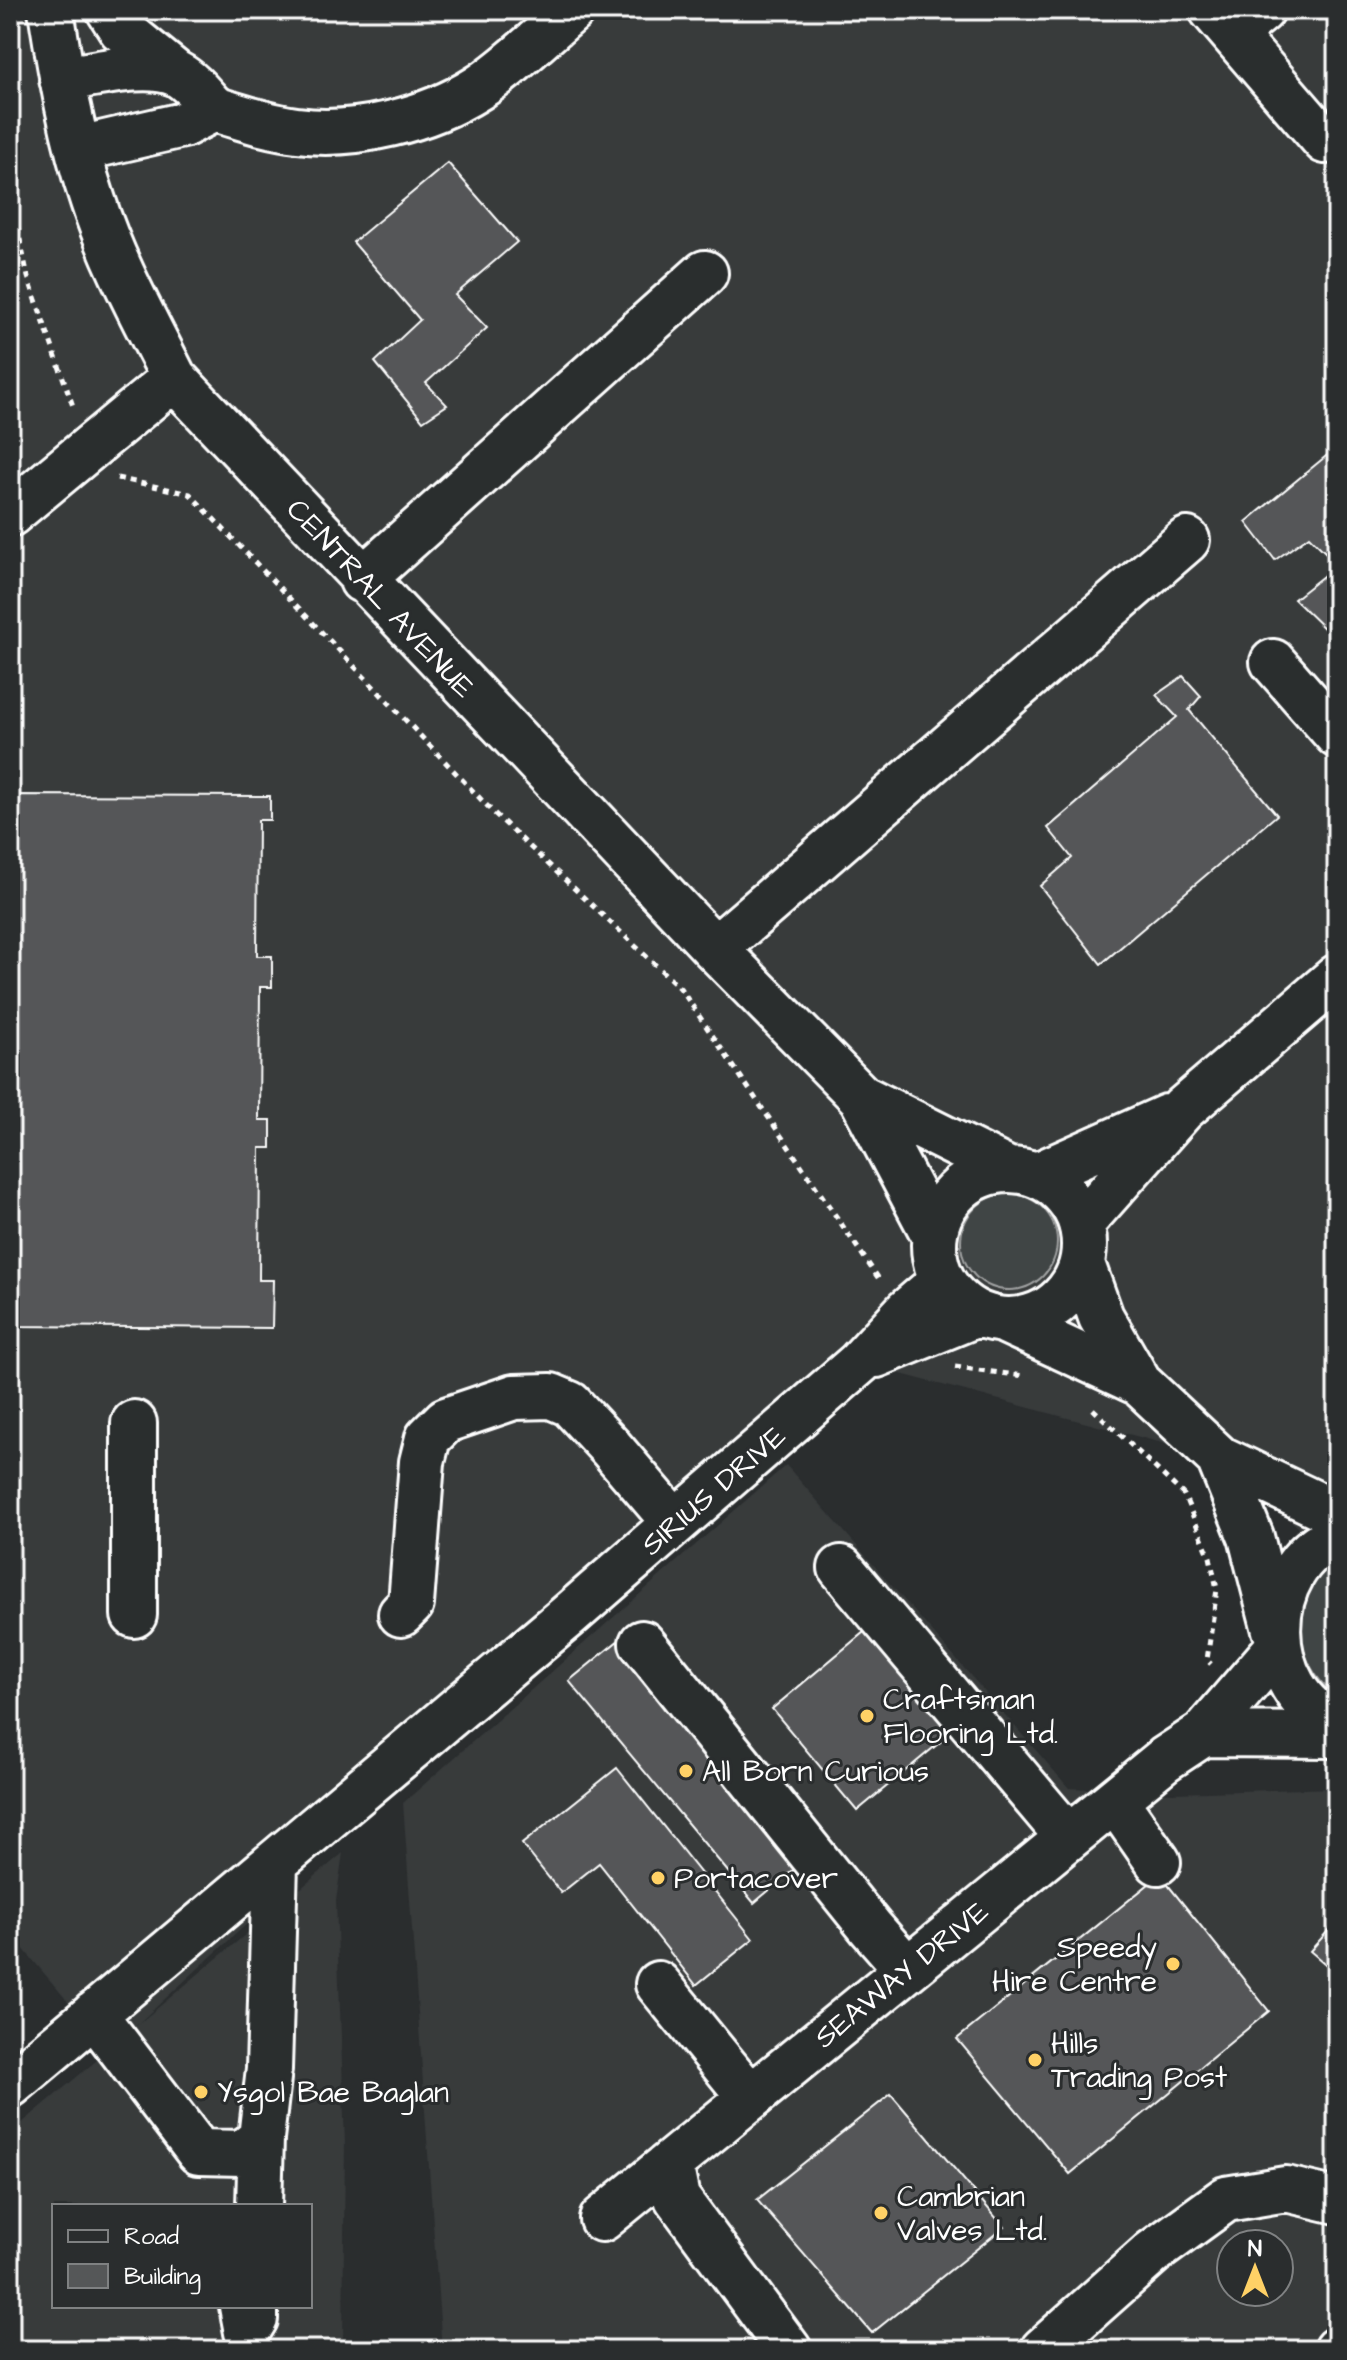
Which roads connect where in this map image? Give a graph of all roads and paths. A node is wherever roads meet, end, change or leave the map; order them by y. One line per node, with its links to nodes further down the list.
1 (51, 10): 6 (street, CENTRAL AVENUE)
2 (109, 10): 5 (street)
3 (572, 10): 7 (street)
4 (1236, 18): 8 (street)
5 (175, 73): 6 (street); 7 (street)
6 (62, 79): 9 (street, CENTRAL AVENUE)
7 (214, 109): 9 (street)
8 (1325, 141)
9 (79, 149): 12 (street, CENTRAL AVENUE)
10 (10, 192): 13 (path)
11 (705, 273): 16 (street)
12 (174, 378): 13 (street); 16 (street, CENTRAL AVENUE)
13 (88, 449): 14 (street); 28 (path)
14 (10, 514)
15 (1187, 540): 19 (street)
16 (362, 580): 19 (street, CENTRAL AVENUE)
17 (1273, 662): 18 (street)
18 (1337, 735)
19 (715, 949): 21 (street, CENTRAL AVENUE)
20 (1337, 977): 22 (street)
21 (861, 1097): 23 (street, CENTRAL AVENUE); 24 (street, CENTRAL AVENUE)
22 (1183, 1109): 23 (street); 25 (street)
23 (1023, 1172): 24 (street); 25 (street)
24 (934, 1235): 26 (street)
25 (1082, 1244): 27 (street); 30 (street)
26 (942, 1281): 27 (street); 28 (street, SIRIUS DRIVE)
27 (990, 1317): 28 (street, SIRIUS DRIVE); 30 (street)
28 (914, 1323): 29 (path); 35 (street, SIRIUS DRIVE)
29 (1031, 1377)
30 (1139, 1383): 33 (street)
31 (1087, 1402): 42 (path)
32 (134, 1423): 39 (street)
33 (1219, 1458): 34 (street); 40 (street)
34 (1337, 1514)
35 (675, 1523): 38 (street); 49 (street, SIRIUS DRIVE)
36 (1337, 1536): 40 (street)
37 (841, 1568): 47 (street)
38 (401, 1614)
39 (134, 1615)
40 (1277, 1642): 42 (street, SEAWAY DRIVE); 43 (street)
41 (642, 1643): 50 (street)
42 (1238, 1692): 44 (street, SEAWAY DRIVE)
43 (1337, 1724)
44 (1203, 1734): 45 (street); 46 (street, SEAWAY DRIVE)
45 (1337, 1735)
46 (1115, 1800): 47 (street, SEAWAY DRIVE); 48 (street)
47 (1068, 1837): 50 (street, SEAWAY DRIVE)
48 (1158, 1862)
49 (275, 1863): 52 (street, SIRIUS DRIVE); 55 (street)
50 (907, 1969): 54 (street, SEAWAY DRIVE)
51 (658, 1984): 54 (street)
52 (94, 2014): 53 (street, SIRIUS DRIVE); 56 (street)
53 (10, 2085)
54 (750, 2097): 57 (street, SEAWAY DRIVE)
55 (261, 2138): 56 (street); 60 (street)
56 (214, 2153): 59 (street)
57 (670, 2164): 61 (street, SEAWAY DRIVE); 62 (street)
58 (1337, 2201): 63 (street)
59 (238, 2204)
60 (259, 2204)
61 (602, 2219)
62 (789, 2350)
63 (1043, 2350)

